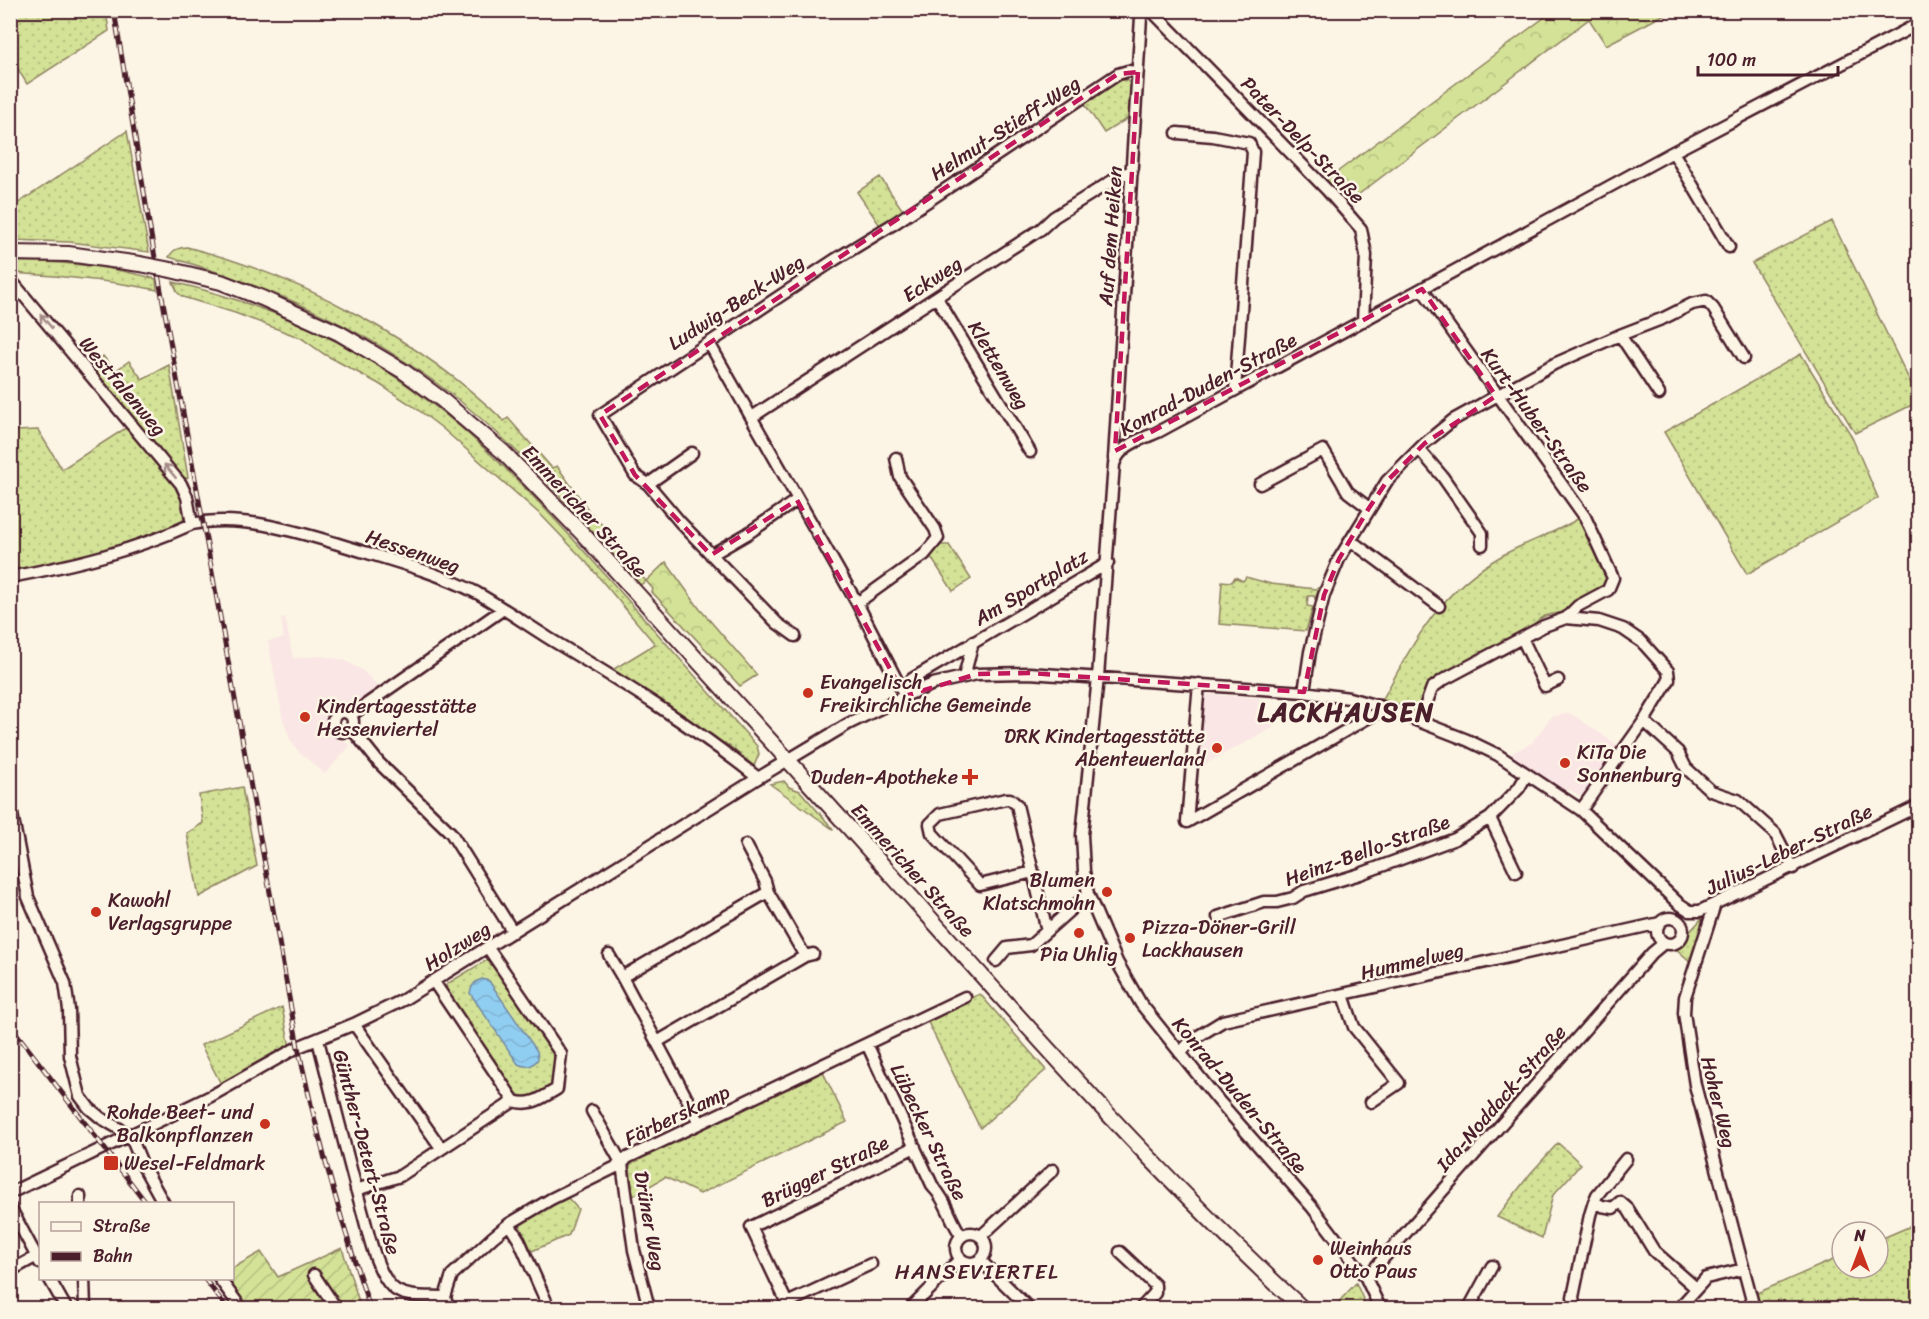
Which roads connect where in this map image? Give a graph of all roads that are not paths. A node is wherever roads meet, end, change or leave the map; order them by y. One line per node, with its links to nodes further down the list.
1 (1143, 10): 4 (street, Auf dem Heiken)
2 (1151, 10): 14 (street, Pater-Delp-Straße)
3 (1918, 24): 6 (street, Konrad-Duden-Straße)
4 (1138, 72): 7 (street, Auf dem Heiken); 8 (street, Helmut-Stieff-Weg)
5 (1177, 133): 18 (street)
6 (1673, 152): 9 (street); 12 (street, Konrad-Duden-Straße)
7 (1132, 172): 13 (street, Eckweg); 26 (street, Auf dem Heiken)
8 (895, 223): 16 (street, Ludwig-Beck-Weg)
9 (1729, 247)
10 (10, 253): 55 (main road, Emmericher Straße, bridge)
11 (10, 279): 31 (street, Westfalenweg, one-way to 11)
12 (1422, 289): 14 (street, Konrad-Duden-Straße); 20 (street, Kurt-Huber-Straße)
13 (937, 298): 21 (street, Eckweg); 23 (street, Klettenweg)
14 (1363, 321): 18 (street, Konrad-Duden-Straße)
15 (1620, 335): 17 (street); 19 (street); 20 (street)
16 (709, 343): 21 (street); 27 (street, Ludwig-Beck-Weg)
17 (1744, 358)
18 (1235, 390): 26 (street, Konrad-Duden-Straße)
19 (1659, 394)
20 (1496, 396): 22 (street); 40 (street, Kurt-Huber-Straße)
21 (752, 417): 29 (street)
22 (1419, 449): 30 (street); 33 (street)
23 (1030, 452)
24 (692, 453): 27 (street)
25 (896, 458): 37 (street)
26 (1114, 464): 35 (street, Konrad-Duden-Straße)
27 (648, 484): 34 (street)
28 (1260, 484): 30 (street)
29 (797, 500): 34 (street); 37 (street)
30 (1369, 508): 32 (street)
31 (192, 524): 36 (street, Hessenweg); 39 (street, Hessenweg)
32 (1350, 540): 38 (street); 48 (street)
33 (1482, 545)
34 (711, 555): 41 (street)
35 (1108, 563): 43 (street, Am Sportplatz); 45 (street, Konrad-Duden-Straße)
36 (10, 577)
37 (857, 603): 49 (street)
38 (1439, 606)
39 (502, 610): 51 (street); 57 (street, Hessenweg)
40 (1566, 618): 42 (street); 53 (street)
41 (795, 636)
42 (1522, 638): 46 (street); 52 (street)
43 (973, 642): 44 (street, Am Sportplatz); 49 (street, Am Sportplatz)
44 (964, 677): 45 (street, Julius-Leber-Straße); 49 (street, Julius-Leber-Straße)
45 (1098, 677): 47 (street, Julius-Leber-Straße); 67 (street, Konrad-Duden-Straße)
46 (1558, 680)
47 (1199, 684): 48 (street, Julius-Leber-Straße); 50 (street)
48 (1304, 692): 50 (street, Julius-Leber-Straße)
49 (905, 696): 55 (street, Julius-Leber-Straße)
50 (1385, 708): 52 (street, Julius-Leber-Straße)
51 (351, 716): 54 (street); 54 (street)
52 (1420, 721): 56 (street, Julius-Leber-Straße)
53 (1644, 721): 60 (street); 63 (street)
54 (351, 728): 72 (street)
55 (788, 761): 57 (street, Holzweg); 132 (main road, Emmericher Straße)
56 (1527, 774): 60 (street, Julius-Leber-Straße); 61 (street, Heinz-Bello-Straße)
57 (758, 778): 72 (street, Holzweg)
58 (10, 804): 90 (street)
59 (1918, 806): 63 (street, Julius-Leber-Straße)
60 (1581, 810): 68 (street, Julius-Leber-Straße)
61 (1490, 818): 64 (street); 69 (street, Heinz-Bello-Straße)
62 (746, 845): 66 (street)
63 (1793, 868): 68 (street, Julius-Leber-Straße)
64 (1516, 872)
65 (1033, 873): 65 (street); 71 (street)
66 (768, 892): 77 (street); 83 (street)
67 (1088, 894): 71 (street); 85 (street, Konrad-Duden-Straße)
68 (1715, 903): 112 (street, Hoher Weg)
69 (1218, 917)
70 (1660, 922): 73 (street); 73 (street, Ida-Noddack-Straße); 79 (street, Hummelweg)
71 (1047, 931): 76 (street)
72 (513, 932): 74 (street, Holzweg)
73 (1664, 943): 115 (street, Ida-Noddack-Straße)
74 (488, 948): 78 (street, Holzweg); 86 (street)
75 (609, 955): 77 (street)
76 (996, 961)
77 (621, 977): 83 (street)
78 (434, 982): 81 (street, Holzweg); 86 (street)
79 (1343, 995): 85 (street, Hummelweg); 87 (street)
80 (965, 997): 84 (street, Färberskamp)
81 (354, 1024): 82 (street, Holzweg); 92 (street)
82 (318, 1040): 90 (street, Holzweg); 97 (street, Günther-Detert-Straße)
83 (657, 1042): 89 (street)
84 (867, 1044): 89 (street, Färberskamp); 91 (street, Lübecker Straße)
85 (1180, 1053): 115 (street, Konrad-Duden-Straße)
86 (514, 1101): 92 (street)
87 (1371, 1102)
88 (592, 1111): 94 (street, Drüner Weg)
89 (700, 1123): 94 (street, Färberskamp)
90 (130, 1135): 98 (street, Holzweg); 99 (street)
91 (915, 1147): 104 (street, Lübecker Straße); 121 (street, Brügger Straße)
92 (441, 1148): 97 (street)
93 (1626, 1159): 96 (street)
94 (622, 1164): 103 (street, Färberskamp); 128 (street, Drüner Weg)
95 (1053, 1170): 105 (street)
96 (1604, 1186): 100 (street); 101 (street)
97 (356, 1190): 120 (street, Günther-Detert-Straße)
98 (10, 1193)
99 (163, 1202)
100 (1594, 1202): 101 (street); 135 (street)
101 (1624, 1205): 119 (street)
102 (10, 1207): 108 (street)
103 (510, 1224): 120 (street, Färberskamp); 127 (street)
104 (961, 1235): 105 (street); 107 (street)
105 (981, 1236): 109 (street)
106 (1120, 1252): 131 (street)
107 (960, 1259): 109 (street); 129 (street)
108 (39, 1260): 113 (street)
109 (980, 1260): 130 (street)
110 (870, 1264): 121 (street)
111 (1492, 1266): 134 (street)
112 (1744, 1269): 119 (street); 137 (street, Hoher Weg)
113 (10, 1271)
114 (314, 1275): 125 (street)
115 (1366, 1278): 133 (street, Konrad-Duden-Straße)
116 (50, 1280): 122 (street)
117 (84, 1280): 123 (street)
118 (220, 1280): 124 (street)
119 (1696, 1288): 136 (street)
120 (445, 1296): 126 (street)
121 (788, 1306)
122 (66, 1308)
123 (85, 1308)
124 (241, 1308)
125 (336, 1308)
126 (448, 1308)
127 (549, 1308)
128 (649, 1308)
129 (911, 1308)
130 (1029, 1308)
131 (1141, 1308)
132 (1302, 1308)
133 (1380, 1308)
134 (1469, 1308)
135 (1575, 1308)
136 (1679, 1308)
137 (1754, 1308)

